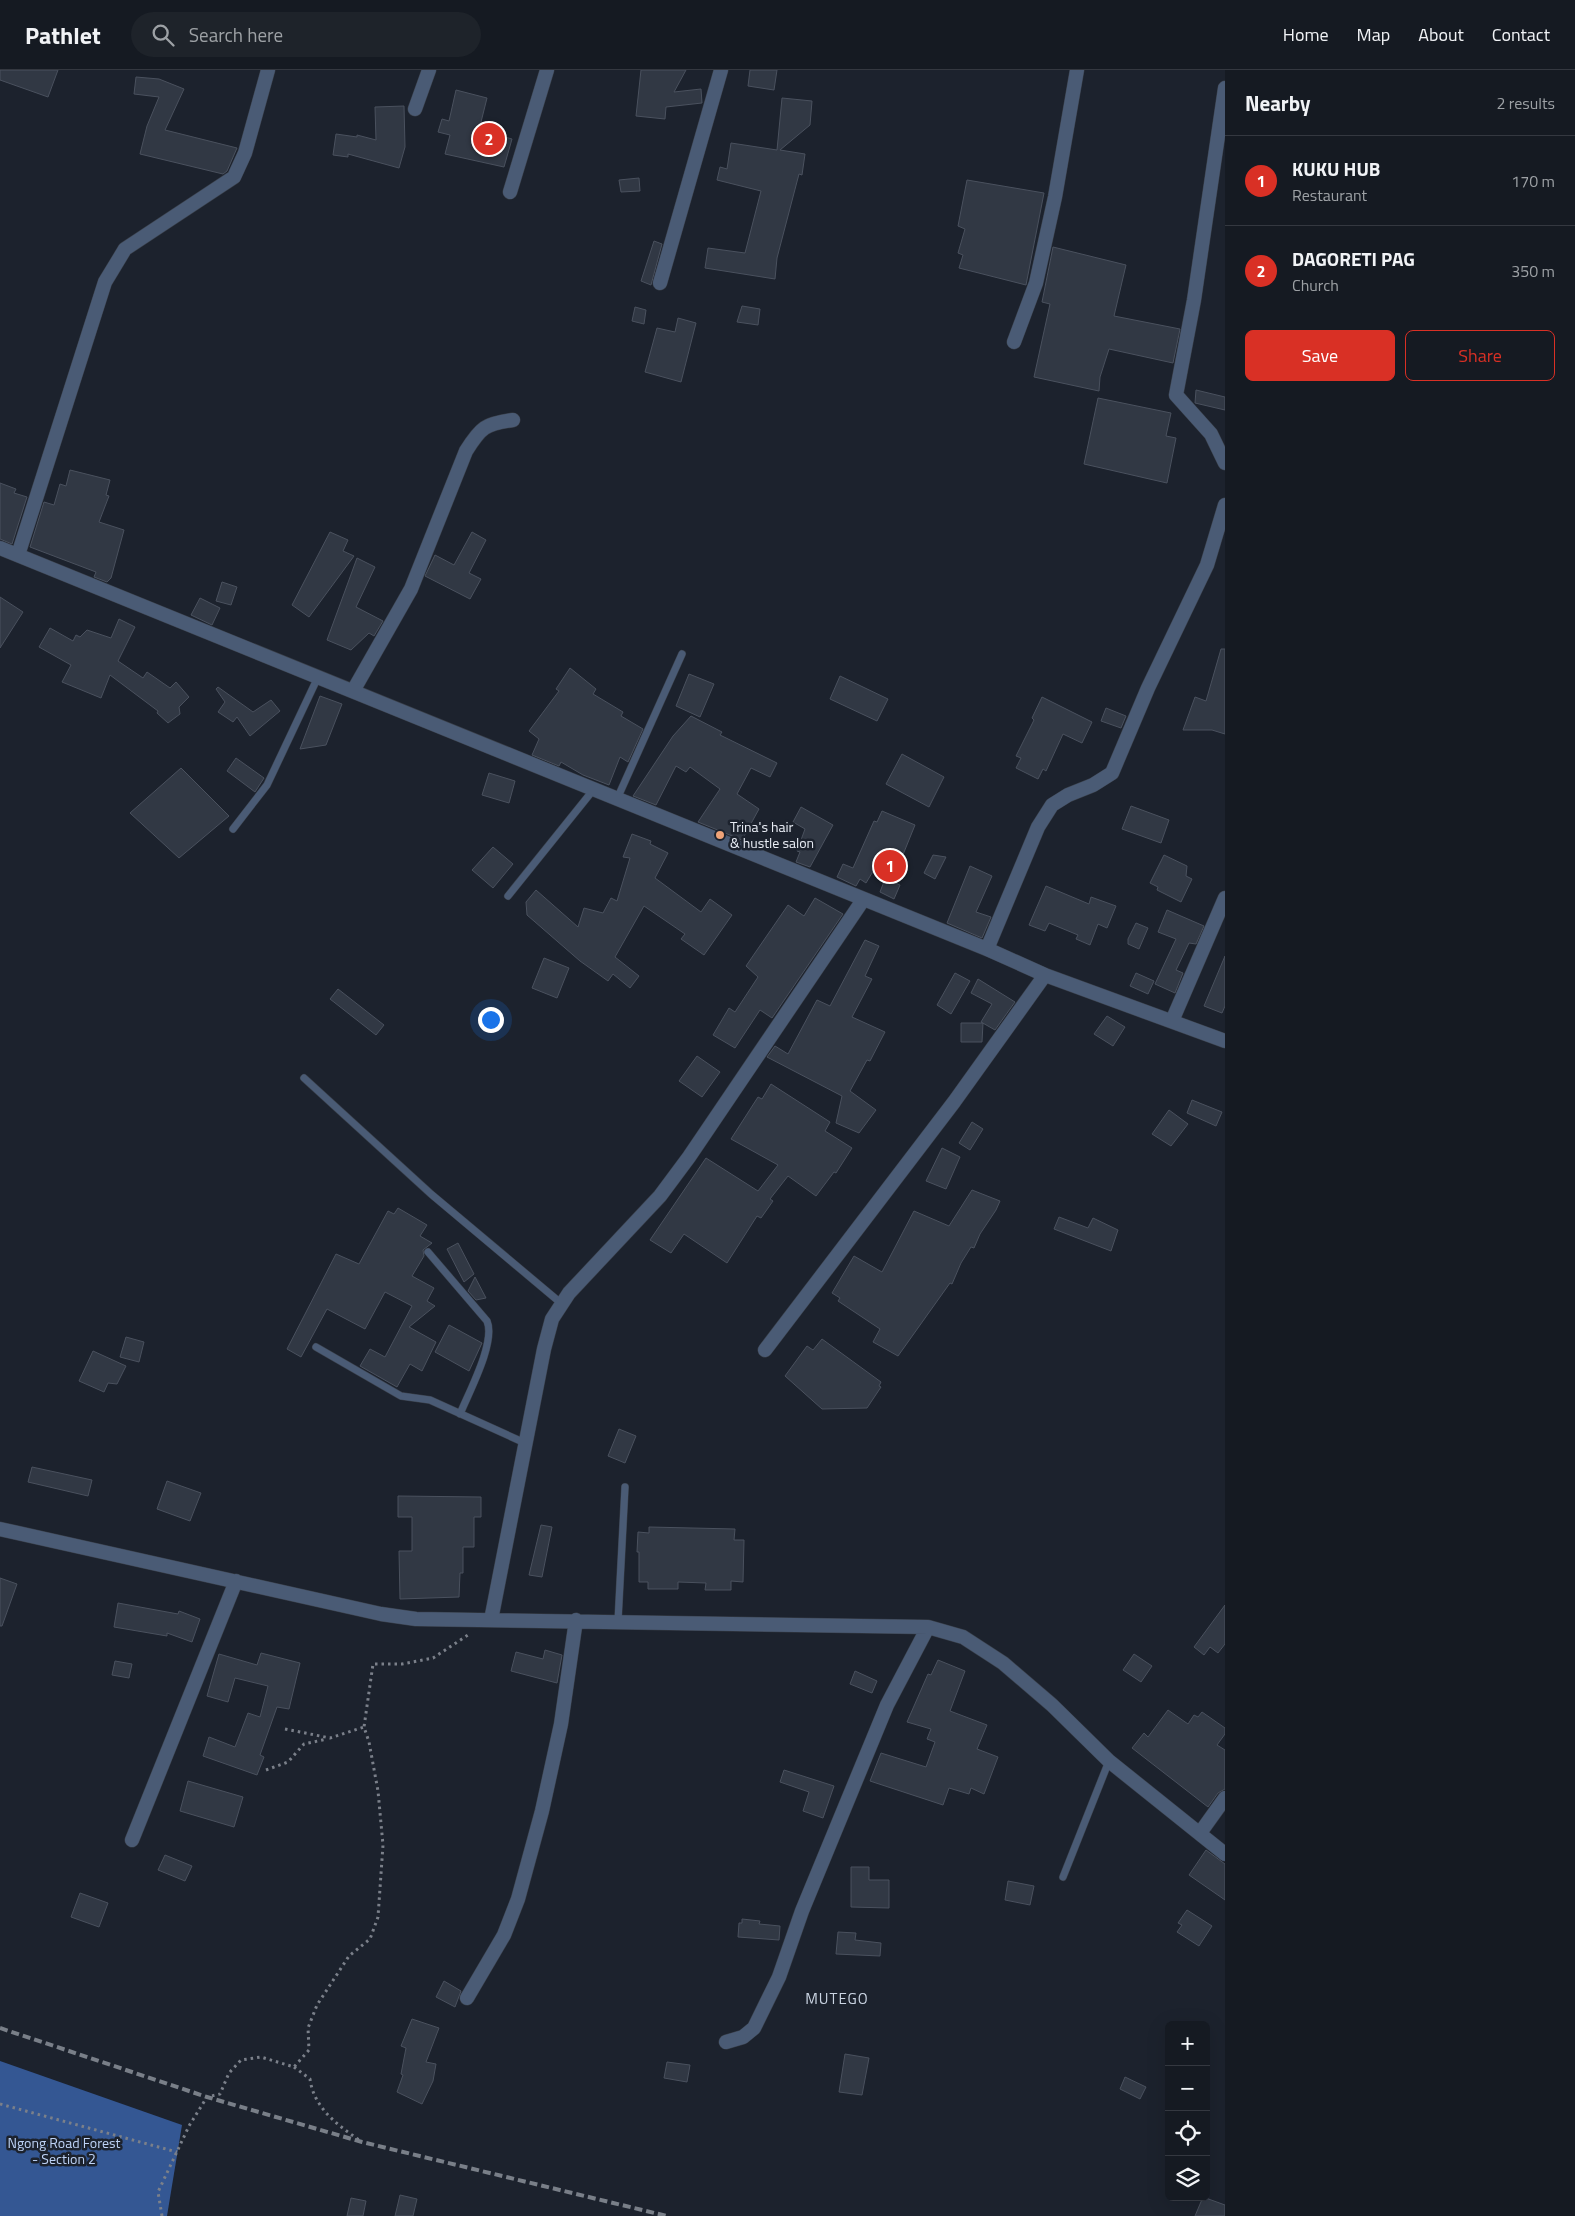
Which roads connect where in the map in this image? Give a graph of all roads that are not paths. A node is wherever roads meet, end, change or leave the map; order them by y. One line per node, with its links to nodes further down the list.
1 (268, 70): 15 (street)
2 (429, 70): 7 (street)
3 (547, 70): 8 (street)
4 (721, 70): 9 (street)
5 (1077, 70): 10 (street)
6 (1225, 88): 12 (street)
7 (415, 109)
8 (510, 192)
9 (660, 283)
10 (1014, 342)
11 (513, 420): 18 (street)
12 (1225, 463)
13 (1225, 505): 25 (street)
14 (0, 548): 15 (street)
15 (18, 555): 17 (street)
16 (682, 654): 20 (lane)
17 (318, 677): 18 (street); 21 (lane)
18 (353, 691): 19 (street)
19 (594, 789): 20 (street); 22 (lane)
20 (618, 799): 24 (street)
21 (233, 829)
22 (508, 896)
23 (1225, 898): 27 (street)
24 (863, 900): 25 (street); 31 (street)
25 (987, 949): 26 (street)
26 (1045, 975): 27 (street); 33 (street)
27 (1172, 1021): 28 (street)
28 (1225, 1041)
29 (304, 1078): 31 (lane)
30 (428, 1252): 34 (lane)
31 (562, 1304): 35 (street)
32 (316, 1348): 34 (lane)
33 (765, 1350)
34 (460, 1414): 35 (lane)
35 (526, 1443): 39 (street)
36 (625, 1487): 41 (lane)
37 (0, 1530): 38 (street)
38 (236, 1581): 39 (street); 46 (street)
39 (491, 1620): 40 (street)
40 (576, 1620): 41 (street); 49 (street)
41 (618, 1621): 42 (street)
42 (928, 1626): 43 (street); 50 (street)
43 (1109, 1761): 45 (street); 48 (lane)
44 (1225, 1798): 45 (street)
45 (1200, 1833): 47 (street)
46 (132, 1840)
47 (1225, 1854)
48 (1062, 1878)
49 (467, 1998)
50 (726, 2042)

